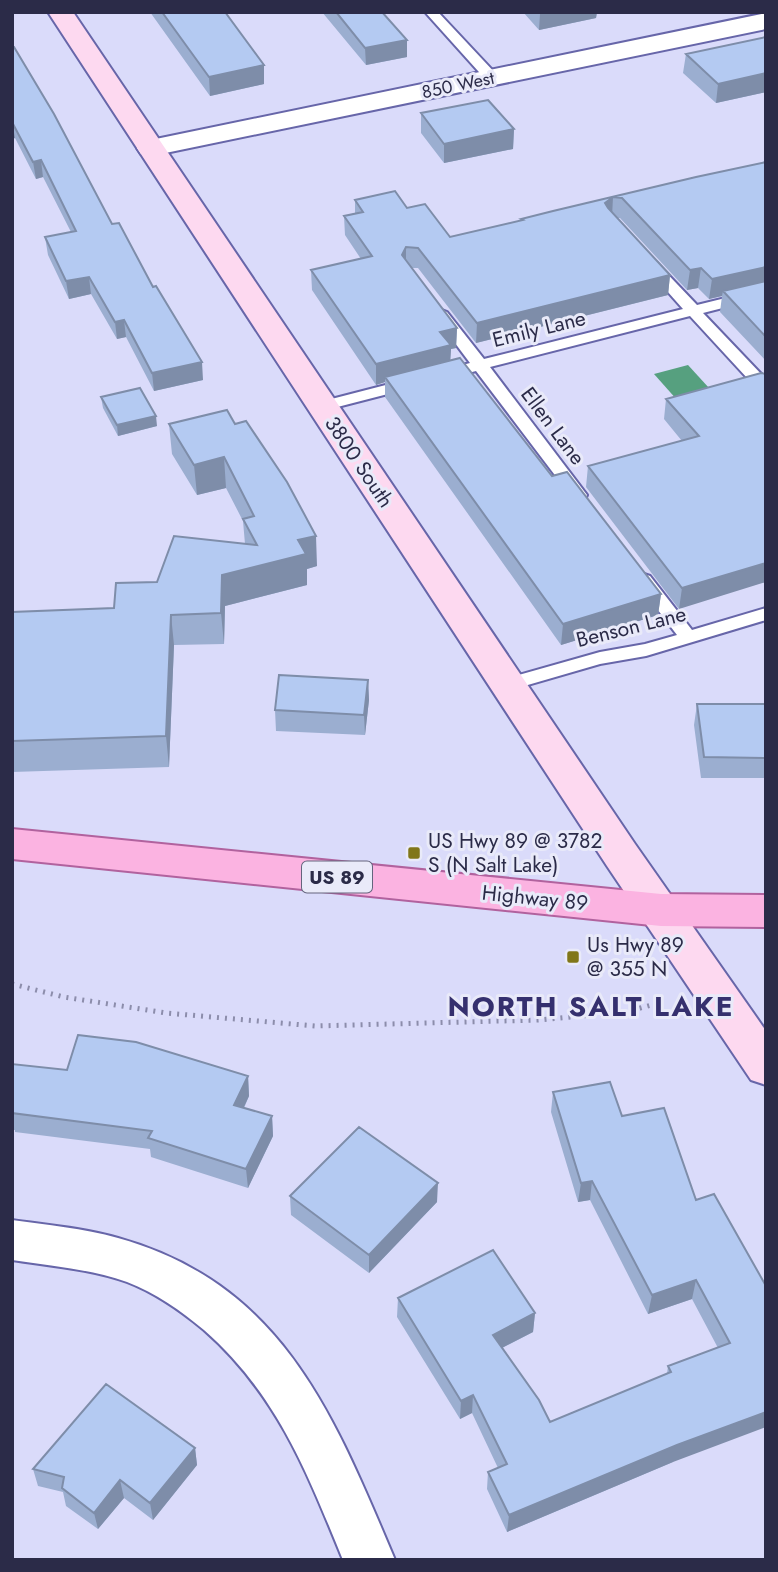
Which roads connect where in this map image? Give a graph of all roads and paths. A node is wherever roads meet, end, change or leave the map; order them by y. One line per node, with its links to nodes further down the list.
1 (60, 12): 7 (street, 3800 South)
2 (431, 12): 6 (lane)
3 (668, 18): 5 (street)
4 (766, 21): 5 (street, 850 West)
5 (689, 37): 6 (street, 850 West)
6 (492, 78): 7 (street, 850 West)
7 (150, 148): 14 (street, 3800 South)
8 (640, 252): 11 (lane)
9 (766, 292): 11 (lane, Emily Lane)
10 (434, 304): 12 (lane, Ellen Lane)
11 (694, 310): 12 (lane, Emily Lane); 13 (lane)
12 (481, 365): 14 (lane, Emily Lane); 15 (lane, Ellen Lane)
13 (766, 388)
14 (322, 406): 19 (street, 3800 South)
15 (588, 507)
16 (630, 561): 18 (lane)
17 (766, 614): 18 (lane, Benson Lane)
18 (688, 638): 19 (lane, Benson Lane)
19 (508, 685): 21 (street, 3800 South)
20 (12, 844): 21 (main road, Highway 89 / US 89)
21 (661, 910): 22 (main road, Highway 89 / US 89); 25 (street, 3800 South)
22 (766, 911)
23 (12, 984): 24 (path)
24 (655, 1004)
25 (766, 1067)
26 (12, 1240): 27 (street)
27 (369, 1560)

